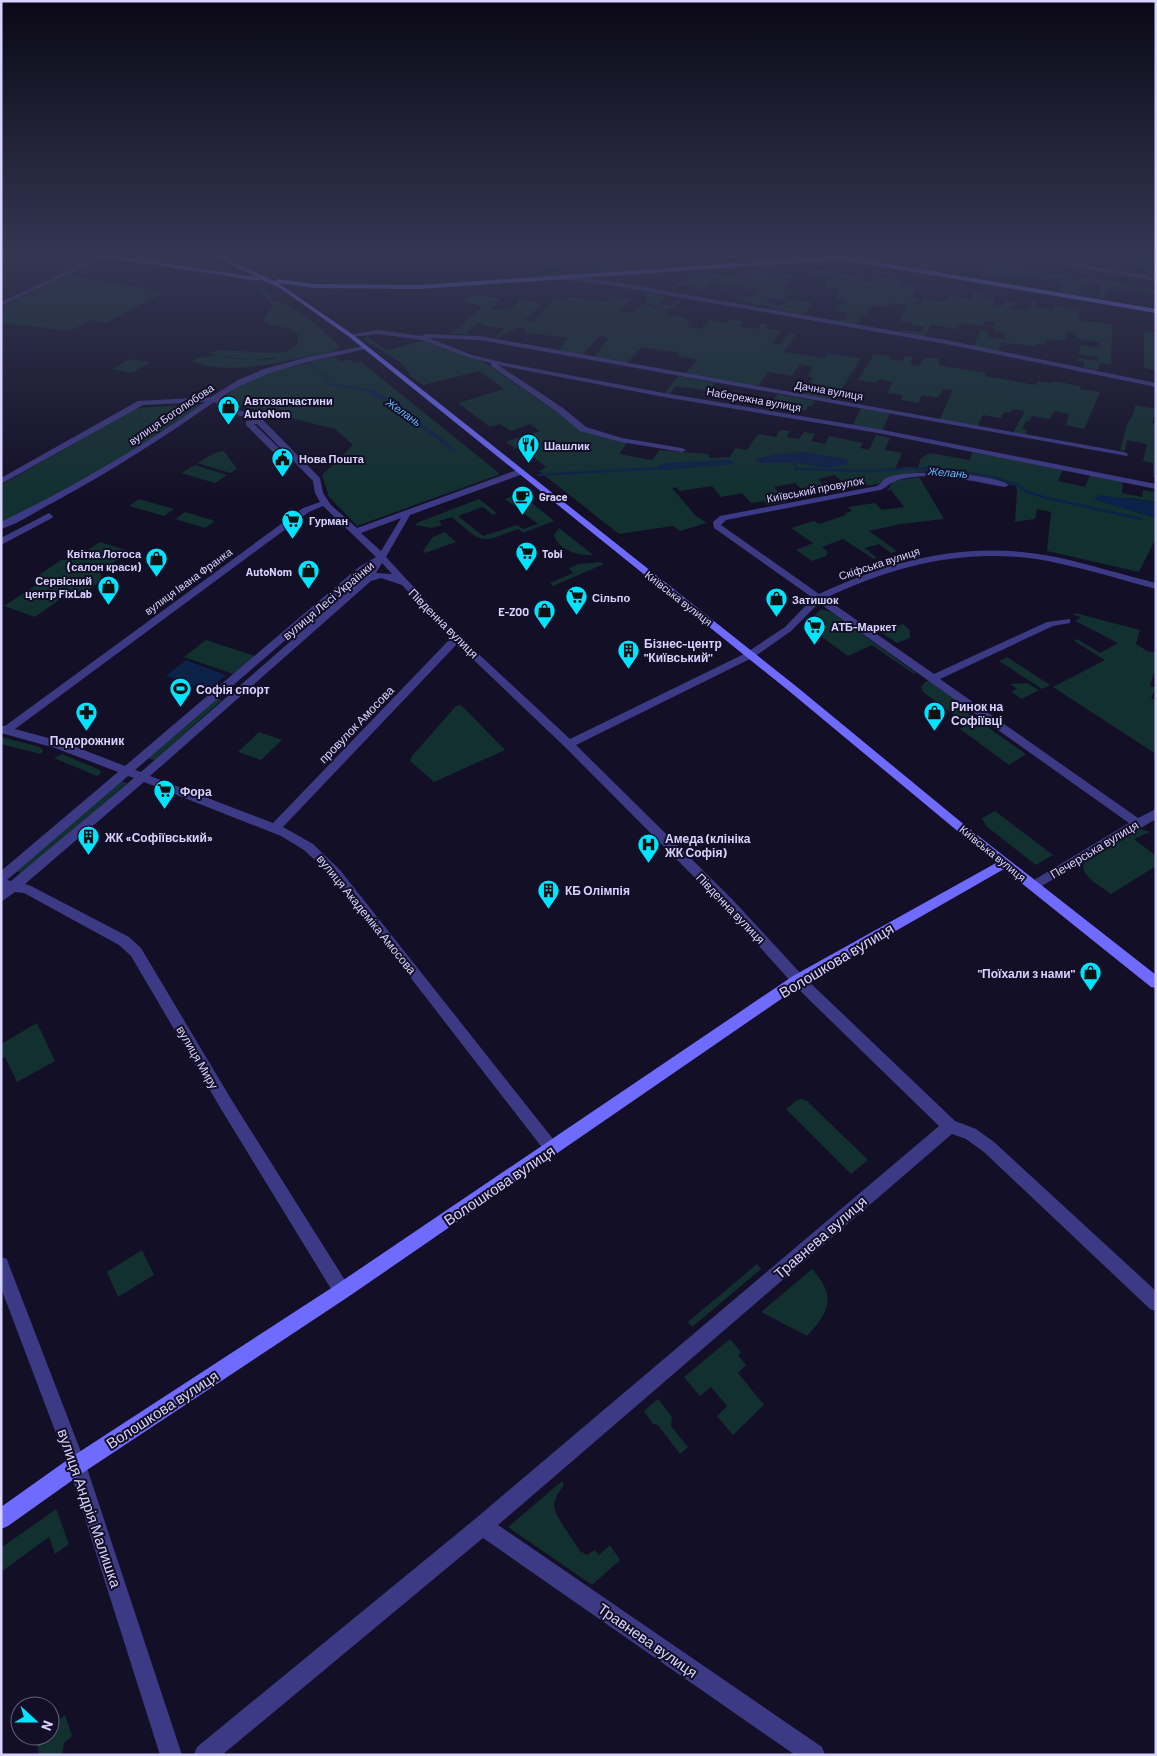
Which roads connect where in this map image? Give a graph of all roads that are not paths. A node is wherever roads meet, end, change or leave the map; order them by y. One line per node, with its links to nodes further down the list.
1 (357, 335): 4 (street, Набережна вулиця)
2 (402, 335): 5 (street, Набережна вулиця)
3 (906, 335): 8 (street)
4 (350, 336): 6 (street, Київська вулиця)
5 (411, 336): 7 (street, Набережна вулиця); 11 (street, Дачна вулиця)
6 (364, 348): 9 (street, вулиця Боголюбова); 12 (street, Київська вулиця)
7 (487, 361): 10 (street); 15 (street, Набережна вулиця)
8 (1156, 385)
9 (214, 399): 13 (street); 16 (street); 19 (street, вулиця Боголюбова)
10 (682, 450)
11 (1124, 454)
12 (524, 474): 17 (street); 20 (street); 31 (street, Київська вулиця)
13 (1, 482)
14 (1005, 485): 28 (street, Київський провулок)
15 (1156, 487)
16 (325, 503): 21 (street); 35 (street, вулиця Івана Франка)
17 (407, 512): 20 (street); 21 (street)
18 (49, 516): 22 (street)
19 (1, 526)
20 (398, 530): 23 (street)
21 (355, 532): 23 (street)
22 (1, 542)
23 (381, 556): 24 (street, вулиця Лесі Українки); 25 (street, вулиця Лесі Українки); 26 (street, Південна вулиця)
24 (356, 575): 25 (street); 33 (street, вулиця Лесі Українки)
25 (368, 579): 26 (street, Південна вулиця); 34 (street, вулиця Лесі Українки)
26 (406, 584): 30 (street, Південна вулиця)
27 (1156, 586): 28 (street, Скіфська вулиця)
28 (819, 597): 31 (street, Скіфська вулиця); 32 (street)
29 (1067, 621): 32 (street)
30 (457, 638): 36 (street, Південна вулиця); 41 (street, провулок Амосова)
31 (750, 655): 36 (street, Скіфська вулиця); 42 (street, Київська вулиця)
32 (934, 678): 40 (street)
33 (219, 691): 34 (street); 37 (street, вулиця Лесі Українки)
34 (232, 696): 38 (street, вулиця Лесі Українки)
35 (4, 730): 37 (street, вулиця Академіка Амосова)
36 (569, 744): 46 (street, Південна вулиця)
37 (126, 771): 38 (street, вулиця Академіка Амосова); 43 (street, вулиця Лесі Українки)
38 (142, 777): 41 (street, вулиця Академіка Амосова); 43 (street, вулиця Лесі Українки)
39 (1156, 813): 40 (street, Печерська вулиця)
40 (1138, 823): 44 (street, Печерська вулиця)
41 (275, 828): 49 (street, вулиця Академіка Амосова)
42 (1005, 863): 44 (street, Київська вулиця); 46 (street, Волошкова вулиця)
43 (5, 882): 45 (street, вулиця Лесі Українки); 51 (street, вулиця Миру)
44 (1033, 886): 47 (street, Київська вулиця)
45 (1, 897)
46 (798, 980): 48 (street, Південна вулиця); 49 (street, Волошкова вулиця)
47 (1156, 983)
48 (950, 1126): 52 (street); 55 (street, Травнева вулиця)
49 (552, 1149): 51 (street, Волошкова вулиця)
50 (1, 1265): 53 (street, вулиця Андрія Малишка)
51 (342, 1290): 53 (street, Волошкова вулиця)
52 (1156, 1303)
53 (77, 1466): 54 (street, Волошкова вулиця); 56 (street, вулиця Андрія Малишка)
54 (1, 1519)
55 (482, 1526): 57 (street, Травнева вулиця); 58 (street, Травнева вулиця)
56 (171, 1755)
57 (205, 1755)
58 (814, 1755)

